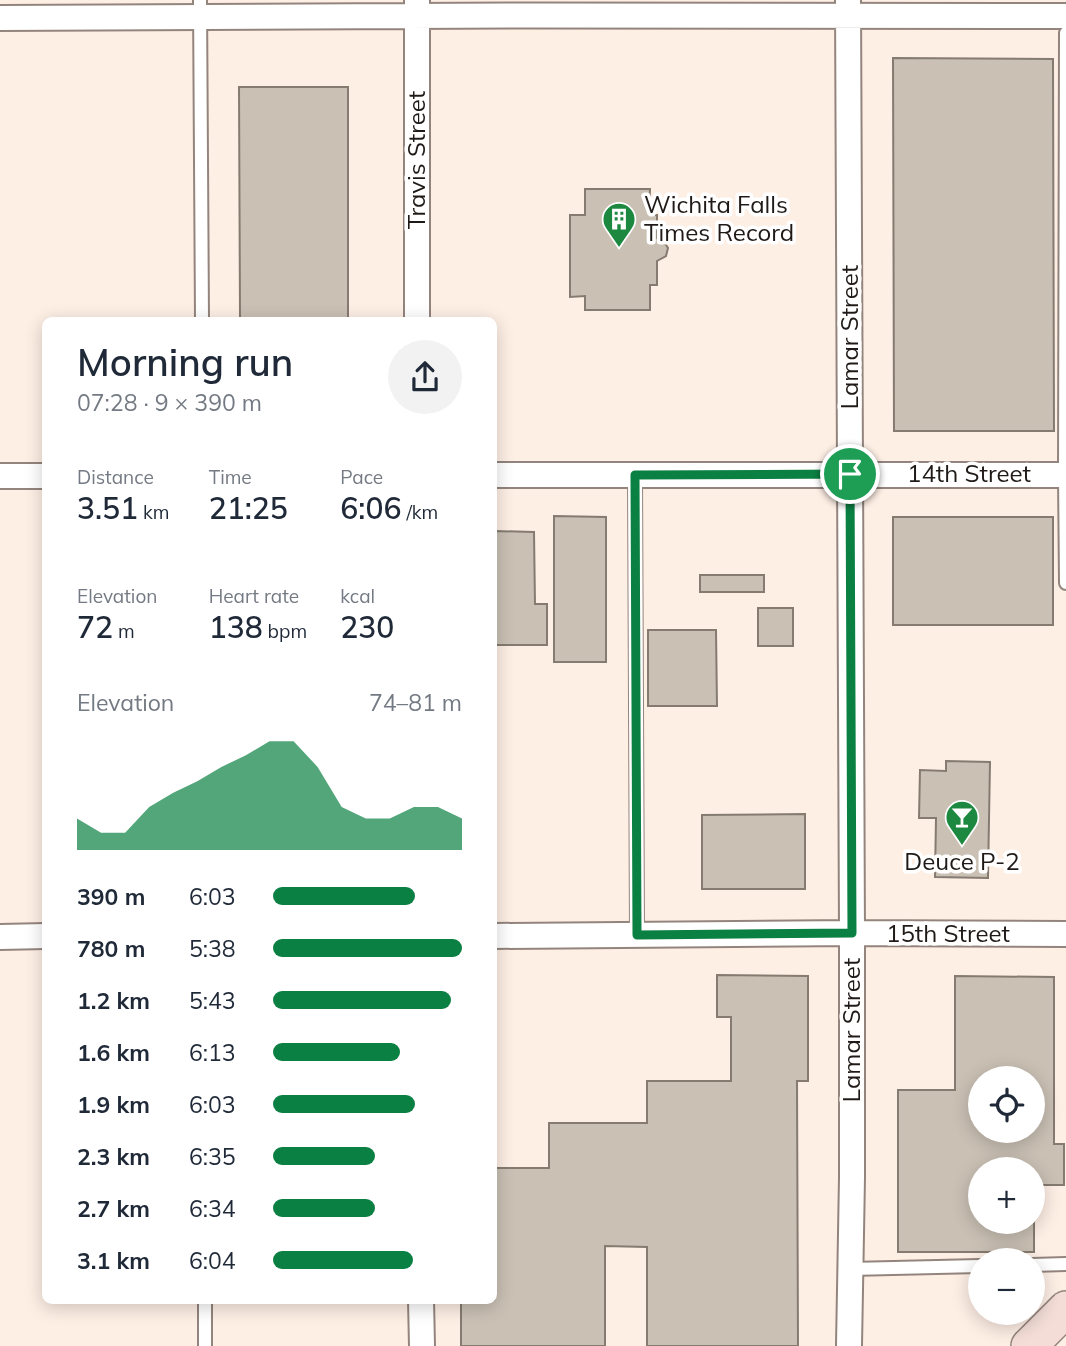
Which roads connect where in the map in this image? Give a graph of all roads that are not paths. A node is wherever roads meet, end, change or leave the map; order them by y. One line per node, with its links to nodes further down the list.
1 (849, 7): 4 (street); 5 (street); 10 (street, Lamar Street)
2 (200, 8): 3 (street); 6 (street); 8 (lane)
3 (417, 8): 4 (street); 9 (street, Travis Street)
4 (634, 8)
5 (1066, 16)
6 (0, 18)
7 (1066, 33): 13 (lane)
8 (202, 317)
9 (417, 317)
10 (850, 474): 12 (street, 14th Street); 13 (street, 14th Street); 17 (street, Lamar Street)
11 (497, 475): 12 (street, 14th Street)
12 (635, 475): 19 (lane)
13 (1065, 475): 16 (lane)
14 (0, 476): 15 (street)
15 (42, 476)
16 (1066, 583)
17 (852, 933): 18 (street, 15th Street); 19 (street, 15th Street); 26 (street, Lamar Street)
18 (1066, 934)
19 (637, 935): 21 (street, 15th Street)
20 (42, 936): 22 (street)
21 (497, 936)
22 (0, 937)
23 (1066, 1264): 24 (lane)
24 (1045, 1265)
25 (968, 1266): 26 (lane)
26 (850, 1269): 32 (street, Lamar Street)
27 (205, 1304): 30 (lane)
28 (421, 1304): 31 (street)
29 (1066, 1309): 33 (main road)
30 (205, 1346)
31 (422, 1346)
32 (849, 1346)
33 (1029, 1346)

